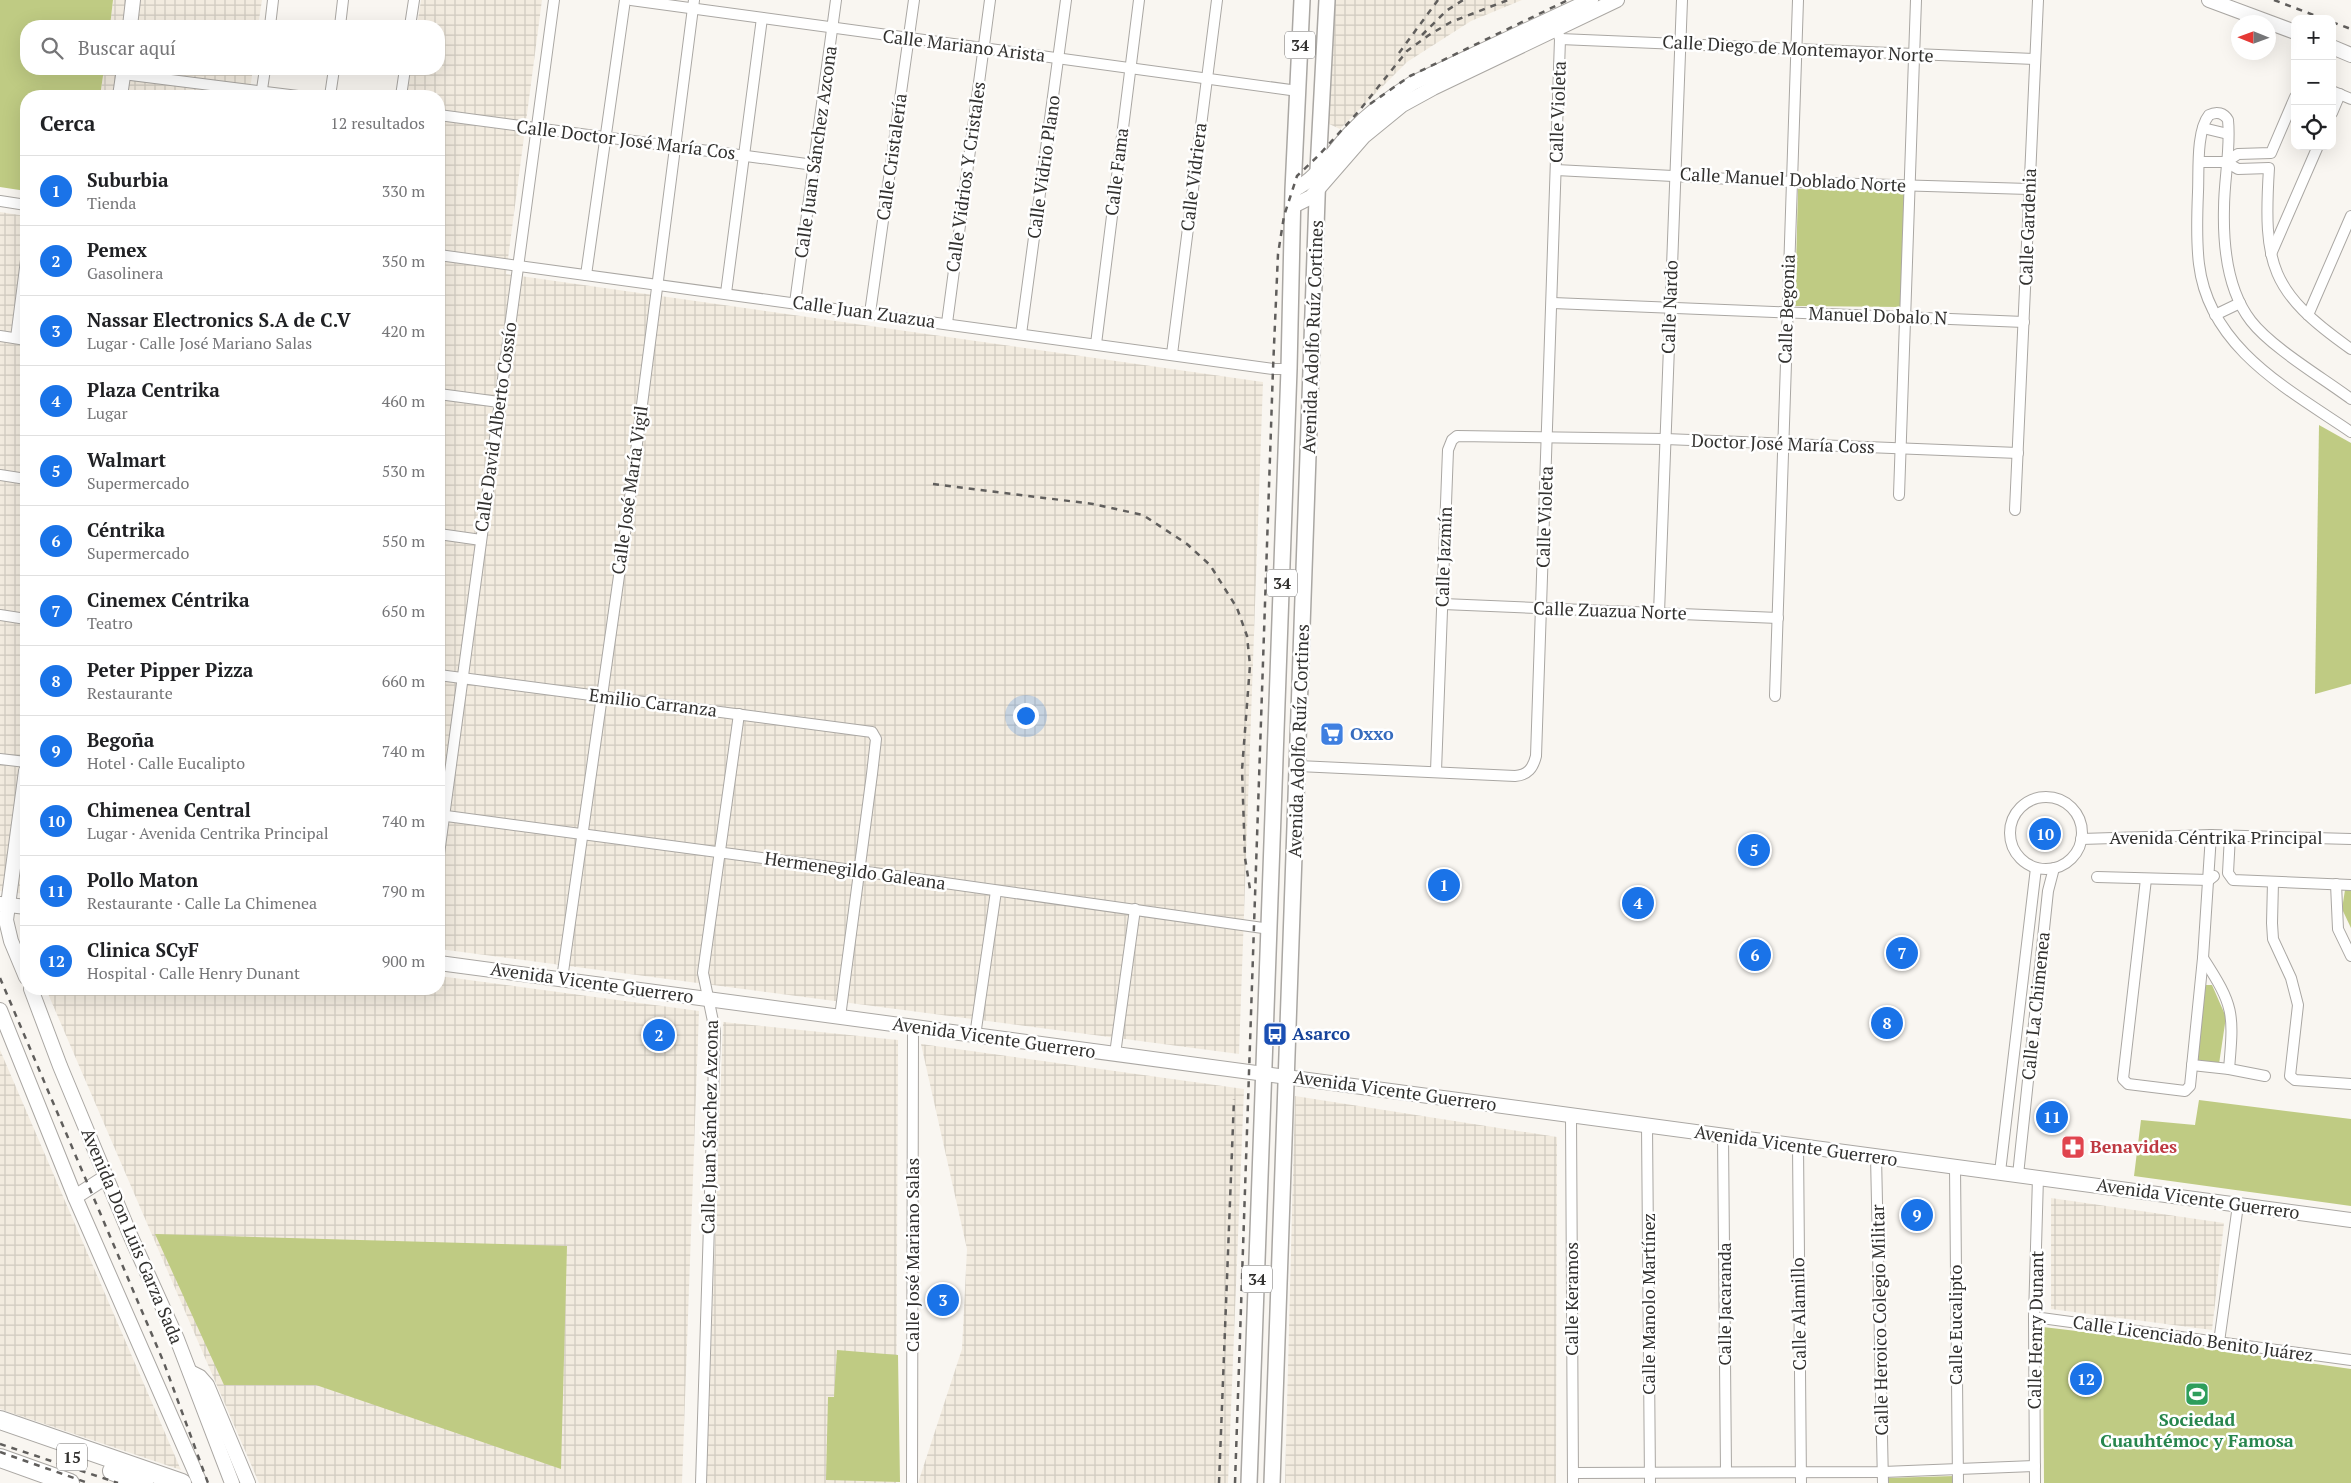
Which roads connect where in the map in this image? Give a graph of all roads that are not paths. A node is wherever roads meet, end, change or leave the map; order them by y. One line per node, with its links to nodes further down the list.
1 (133, 0): 25 (main road)
2 (274, 0): 26 (street)
3 (344, 0): 27 (street)
4 (414, 0): 28 (street)
5 (554, 0): 61 (street, Calle David Alberto Cossío)
6 (625, 0): 63 (street)
7 (631, 0): 23 (street, Calle Mariano Arista)
8 (836, 0): 29 (street, Calle Juan Sánchez Azcona)
9 (914, 0): 32 (street, Calle Cristalería)
10 (990, 0): 36 (street, Calle Vidrios Y Cristales)
11 (1066, 0): 41 (street, Calle Vidrio Plano)
12 (1139, 0): 43 (street, Calle Fama)
13 (1217, 0): 49 (street, Calle Vidriera)
14 (1302, 0): 33 (main road, Avenida Adolfo Ruíz Cortines / 34)
15 (1327, 0): 34 (main road, Avenida Adolfo Ruíz Cortines / 34)
16 (1591, 0): 70 (main road)
17 (1617, 0): 31 (main road)
18 (1682, 0): 35 (street, Calle Nardo)
19 (1798, 0): 38 (street, Calle Begonia)
20 (1916, 0): 39 (street)
21 (2038, 0): 42 (street, Calle Gardenia)
22 (2209, 0): 30 (main road)
23 (693, 4): 24 (street, Calle Mariano Arista); 64 (street, Calle José María Vigil)
24 (762, 18): 29 (street, Calle Mariano Arista); 66 (street)
25 (131, 20)
26 (271, 20)
27 (341, 20)
28 (411, 20)
29 (832, 29): 32 (street, Calle Mariano Arista); 69 (street, Calle Juan Sánchez Azcona)
30 (2291, 31)
31 (1558, 34): 35 (street, Calle Diego de Montemayor Norte); 71 (street, Calle Violeta); 77 (main road)
32 (909, 38): 36 (street, Calle Mariano Arista); 95 (street, Calle Cristalería)
33 (1301, 40): 34 (main road); 55 (main road, Avenida Adolfo Ruíz Cortines / 34)
34 (1325, 44): 70 (main road, Avenida Adolfo Ruíz Cortines / 34)
35 (1680, 44): 38 (street, Calle Diego de Montemayor Norte); 72 (street, Calle Nardo)
36 (984, 48): 41 (street, Calle Mariano Arista); 100 (street, Calle Vidrios Y Cristales)
37 (2336, 48): 40 (main road)
38 (1796, 50): 39 (street, Calle Diego de Montemayor Norte); 73 (street, Calle Begonia)
39 (1915, 54): 42 (street, Calle Diego de Montemayor Norte); 74 (street)
40 (2351, 54)
41 (1058, 58): 43 (street, Calle Mariano Arista); 101 (street, Calle Vidrio Plano)
42 (2035, 59): 75 (street, Calle Gardenia)
43 (1130, 68): 49 (street, Calle Mariano Arista); 104 (street, Calle Fama)
44 (123, 75): 50 (main road)
45 (147, 75): 51 (street)
46 (264, 75): 52 (street)
47 (333, 75): 53 (street)
48 (404, 75): 54 (street)
49 (1207, 78): 55 (street, Calle Mariano Arista); 106 (street, Calle Vidriera)
50 (121, 90)
51 (238, 90)
52 (262, 90)
53 (331, 90)
54 (402, 90)
55 (1298, 91): 76 (main road, Avenida Adolfo Ruíz Cortines / 34)
56 (2336, 93): 57 (street)
57 (2351, 99)
58 (2291, 105): 68 (street)
59 (445, 116): 61 (street, Calle Doctor José María Cos)
60 (2203, 128): 62 (street); 62 (street); 67 (street)
61 (537, 129): 63 (street, Calle Doctor José María Cos); 84 (street, Calle David Alberto Cossío)
62 (2228, 134): 68 (street)
63 (605, 137): 64 (street, Calle Doctor José María Cos); 85 (street)
64 (675, 146): 66 (street, Calle Doctor José María Cos); 87 (street, Calle José María Vigil)
65 (2316, 150): 82 (street)
66 (744, 156): 69 (street, Calle Doctor José María Cos); 89 (street)
67 (2199, 162): 68 (street); 96 (street)
68 (2226, 162): 82 (street); 92 (street)
69 (814, 165): 90 (street, Calle Juan Sánchez Azcona)
70 (1318, 170): 76 (main road); 77 (main road, Avenida Adolfo Ruíz Cortines / 34)
71 (1556, 170): 72 (street, Calle Manuel Doblado Norte); 91 (street, Calle Violeta)
72 (1675, 175): 73 (street, Calle Manuel Doblado Norte); 93 (street, Calle Nardo)
73 (1792, 182): 74 (street, Calle Manuel Doblado Norte); 94 (street, Calle Begonia)
74 (1910, 185): 75 (street, Calle Manuel Doblado Norte); 98 (street)
75 (2029, 189): 99 (street, Calle Gardenia)
76 (1293, 190): 80 (main road, Avenida Adolfo Ruíz Cortines / 34)
77 (1318, 191): 80 (main road); 86 (main road, Avenida Adolfo Ruíz Cortines / 34)
78 (0, 201): 79 (street)
79 (20, 204)
80 (1293, 206): 88 (main road, Avenida Adolfo Ruíz Cortines / 34)
81 (2351, 216): 97 (street)
82 (2270, 255): 97 (street)
83 (445, 256): 84 (street, Calle Juan Zuazua)
84 (518, 265): 85 (street, Calle Juan Zuazua); 110 (street, Calle David Alberto Cossío)
85 (586, 274): 87 (street, Calle Juan Zuazua)
86 (1316, 282): 88 (main road); 136 (main road, Avenida Adolfo Ruíz Cortines / 34)
87 (658, 284): 89 (street, Calle Juan Zuazua); 132 (street, Calle José María Vigil)
88 (1290, 285): 107 (main road, Avenida Adolfo Ruíz Cortines / 34)
89 (726, 293): 90 (street, Calle Juan Zuazua)
90 (795, 303): 95 (street, Calle Juan Zuazua)
91 (1552, 303): 93 (street, Manuel Dobalo N); 112 (street, Calle Violeta)
92 (2240, 303): 96 (street); 109 (street)
93 (1670, 308): 94 (street, Manuel Dobalo N); 113 (street, Calle Nardo)
94 (1787, 312): 98 (street, Manuel Dobalo N); 114 (street, Calle Begonia)
95 (870, 313): 100 (street, Calle Juan Zuazua)
96 (2215, 315): 111 (street)
97 (2308, 315): 105 (street)
98 (1906, 317): 99 (street, Manuel Dobalo N); 115 (street)
99 (2024, 322): 116 (street, Calle Gardenia)
100 (947, 323): 101 (street, Calle Juan Zuazua)
101 (1021, 334): 104 (street, Calle Juan Zuazua)
102 (0, 336): 103 (street)
103 (20, 339)
104 (1096, 344): 106 (street, Calle Juan Zuazua)
105 (2351, 349)
106 (1172, 354): 107 (street, Calle Juan Zuazua)
107 (1289, 369): 160 (main road, Avenida Adolfo Ruíz Cortines / 34)
108 (445, 395): 110 (street)
109 (2351, 399)
110 (500, 402): 122 (street, Calle David Alberto Cossío)
111 (2351, 432)
112 (1547, 436): 113 (street, Doctor José María Coss); 123 (street, Calle Jazmín); 124 (street, Calle Violeta)
113 (1665, 439): 114 (street, Doctor José María Coss); 125 (street, Calle Nardo)
114 (1784, 444): 115 (street, Doctor José María Coss); 128 (street, Calle Begonia)
115 (1902, 449): 116 (street, Doctor José María Coss); 119 (street)
116 (2018, 453): 120 (street, Calle Gardenia)
117 (0, 475): 118 (street)
118 (20, 478)
119 (1899, 495)
120 (2015, 510)
121 (445, 535): 122 (street)
122 (481, 540): 130 (street, Calle David Alberto Cossío)
123 (1443, 604): 124 (street, Calle Zuazua Norte); 137 (street, Calle Jazmín)
124 (1541, 608): 125 (street, Calle Zuazua Norte); 137 (street, Calle Violeta)
125 (1659, 613): 128 (street, Calle Zuazua Norte)
126 (0, 615): 127 (street)
127 (20, 618)
128 (1778, 618): 131 (street, Calle Begonia)
129 (445, 676): 130 (street, Emilio Carranza)
130 (463, 678): 132 (street, Emilio Carranza); 138 (street, Calle David Alberto Cossío)
131 (1775, 696)
132 (602, 697): 133 (street, Emilio Carranza); 141 (street, Calle José María Vigil)
133 (739, 714): 146 (street, Calle Juan Sánchez Azcona); 149 (street, Emilio Carranza)
134 (0, 758): 135 (street)
135 (20, 761)
136 (1298, 766): 137 (street, Calle Violeta); 177 (main road, Avenida Adolfo Ruíz Cortines / 34)
137 (1436, 771)
138 (445, 795)
139 (20, 807): 157 (main road)
140 (445, 815): 141 (street, Hermenegildo Galeana)
141 (582, 834): 146 (street, Hermenegildo Galeana); 165 (street, Calle José María Vigil)
142 (2213, 835): 143 (street, Avenida Céntrika Principal); 144 (street, Avenida Céntrika Principal); 152 (street)
143 (2230, 835): 145 (street, Avenida Céntrika Principal); 153 (street)
144 (2081, 839): 147 (street); 148 (street)
145 (2351, 839)
146 (721, 852): 149 (street, Hermenegildo Galeana); 167 (street, Calle Juan Sánchez Azcona)
147 (2036, 868): 148 (street); 185 (street)
148 (2054, 868): 186 (street, Calle La Chimenea)
149 (860, 871): 156 (street, Hermenegildo Galeana); 169 (street)
150 (2097, 877): 151 (street)
151 (2146, 879): 152 (street); 173 (street)
152 (2210, 880): 162 (street)
153 (2273, 882): 154 (street); 178 (street)
154 (2336, 884): 155 (street); 161 (street)
155 (2351, 885)
156 (996, 891): 159 (street, Hermenegildo Galeana); 171 (street)
157 (4, 904): 158 (main road); 163 (main road)
158 (20, 906)
159 (1135, 909): 160 (street, Hermenegildo Galeana); 172 (street)
160 (1270, 929): 175 (main road, Avenida Adolfo Ruíz Cortines / 34)
161 (2351, 956)
162 (2203, 958): 173 (street); 174 (street)
163 (20, 962)
164 (445, 964): 165 (main road, Avenida Vicente Guerrero)
165 (562, 979): 167 (main road, Avenida Vicente Guerrero)
166 (33, 995): 187 (main road, Avenida Don Luis Garza Sada)
167 (710, 999): 169 (main road, Avenida Vicente Guerrero); 214 (street, Calle Juan Sánchez Azcona)
168 (0, 1010): 189 (main road, Avenida Don Luis Garza Sada)
169 (840, 1017): 170 (main road, Avenida Vicente Guerrero)
170 (913, 1027): 171 (main road, Avenida Vicente Guerrero); 215 (street, Calle José Mariano Salas)
171 (975, 1036): 172 (main road, Avenida Vicente Guerrero)
172 (1115, 1054): 175 (main road, Avenida Vicente Guerrero)
173 (2192, 1065): 174 (street)
174 (2229, 1069): 176 (street)
175 (1264, 1074): 177 (main road, Avenida Vicente Guerrero); 216 (main road, Avenida Adolfo Ruíz Cortines / 34)
176 (2266, 1076)
177 (1286, 1077): 179 (main road, Avenida Vicente Guerrero); 217 (main road, Avenida Adolfo Ruíz Cortines / 34)
178 (2351, 1084)
179 (1571, 1115): 180 (main road, Avenida Vicente Guerrero); 205 (street, Calle Keramos)
180 (1647, 1125): 181 (main road, Avenida Vicente Guerrero); 206 (street, Calle Manolo Martínez)
181 (1724, 1136): 182 (main road, Avenida Vicente Guerrero); 202 (street, Calle Jacaranda)
182 (1798, 1145): 183 (main road, Avenida Vicente Guerrero); 203 (street, Calle Alamillo)
183 (1876, 1156): 184 (main road, Avenida Vicente Guerrero); 204 (street, Calle Heroico Colegio Militar)
184 (1955, 1167): 185 (main road, Avenida Vicente Guerrero); 201 (street, Calle Eucalipto)
185 (2000, 1172): 186 (main road, Avenida Vicente Guerrero)
186 (2018, 1175): 188 (main road, Avenida Vicente Guerrero)
187 (106, 1177): 189 (main road); 195 (main road, Avenida Don Luis Garza Sada)
188 (2038, 1177): 190 (main road, Avenida Vicente Guerrero); 192 (street, Calle Henry Dunant)
189 (76, 1197): 211 (main road, Avenida Don Luis Garza Sada)
190 (2238, 1205): 191 (main road, Avenida Vicente Guerrero); 193 (street)
191 (2351, 1220)
192 (2034, 1317): 193 (street, Calle Licenciado Benito Juárez); 199 (street, Calle Henry Dunant)
193 (2219, 1342): 194 (street, Calle Licenciado Benito Juárez)
194 (2351, 1360)
195 (190, 1372): 212 (main road, Avenida Don Luis Garza Sada); 213 (main road)
196 (0, 1420): 210 (highway)
197 (0, 1432): 209 (highway, 15)
198 (0, 1458): 208 (highway, 15)
199 (2035, 1466): 201 (street); 221 (street, Calle Henry Dunant)
200 (0, 1468): 207 (highway)
201 (1957, 1469): 204 (street); 220 (street, Calle Eucalipto)
202 (1726, 1472): 203 (street); 206 (street)
203 (1801, 1472): 204 (street); 218 (street, Calle Alamillo)
204 (1883, 1472): 219 (street, Calle Heroico Colegio Militar)
205 (1573, 1478): 206 (street)
206 (1650, 1478)
207 (42, 1483)
208 (70, 1483)
209 (144, 1483)
210 (182, 1483)
211 (200, 1483)
212 (232, 1483)
213 (248, 1483)
214 (701, 1483)
215 (912, 1483)
216 (1250, 1483)
217 (1272, 1483)
218 (1801, 1483)
219 (1883, 1483)
220 (1958, 1483)
221 (2035, 1483)

